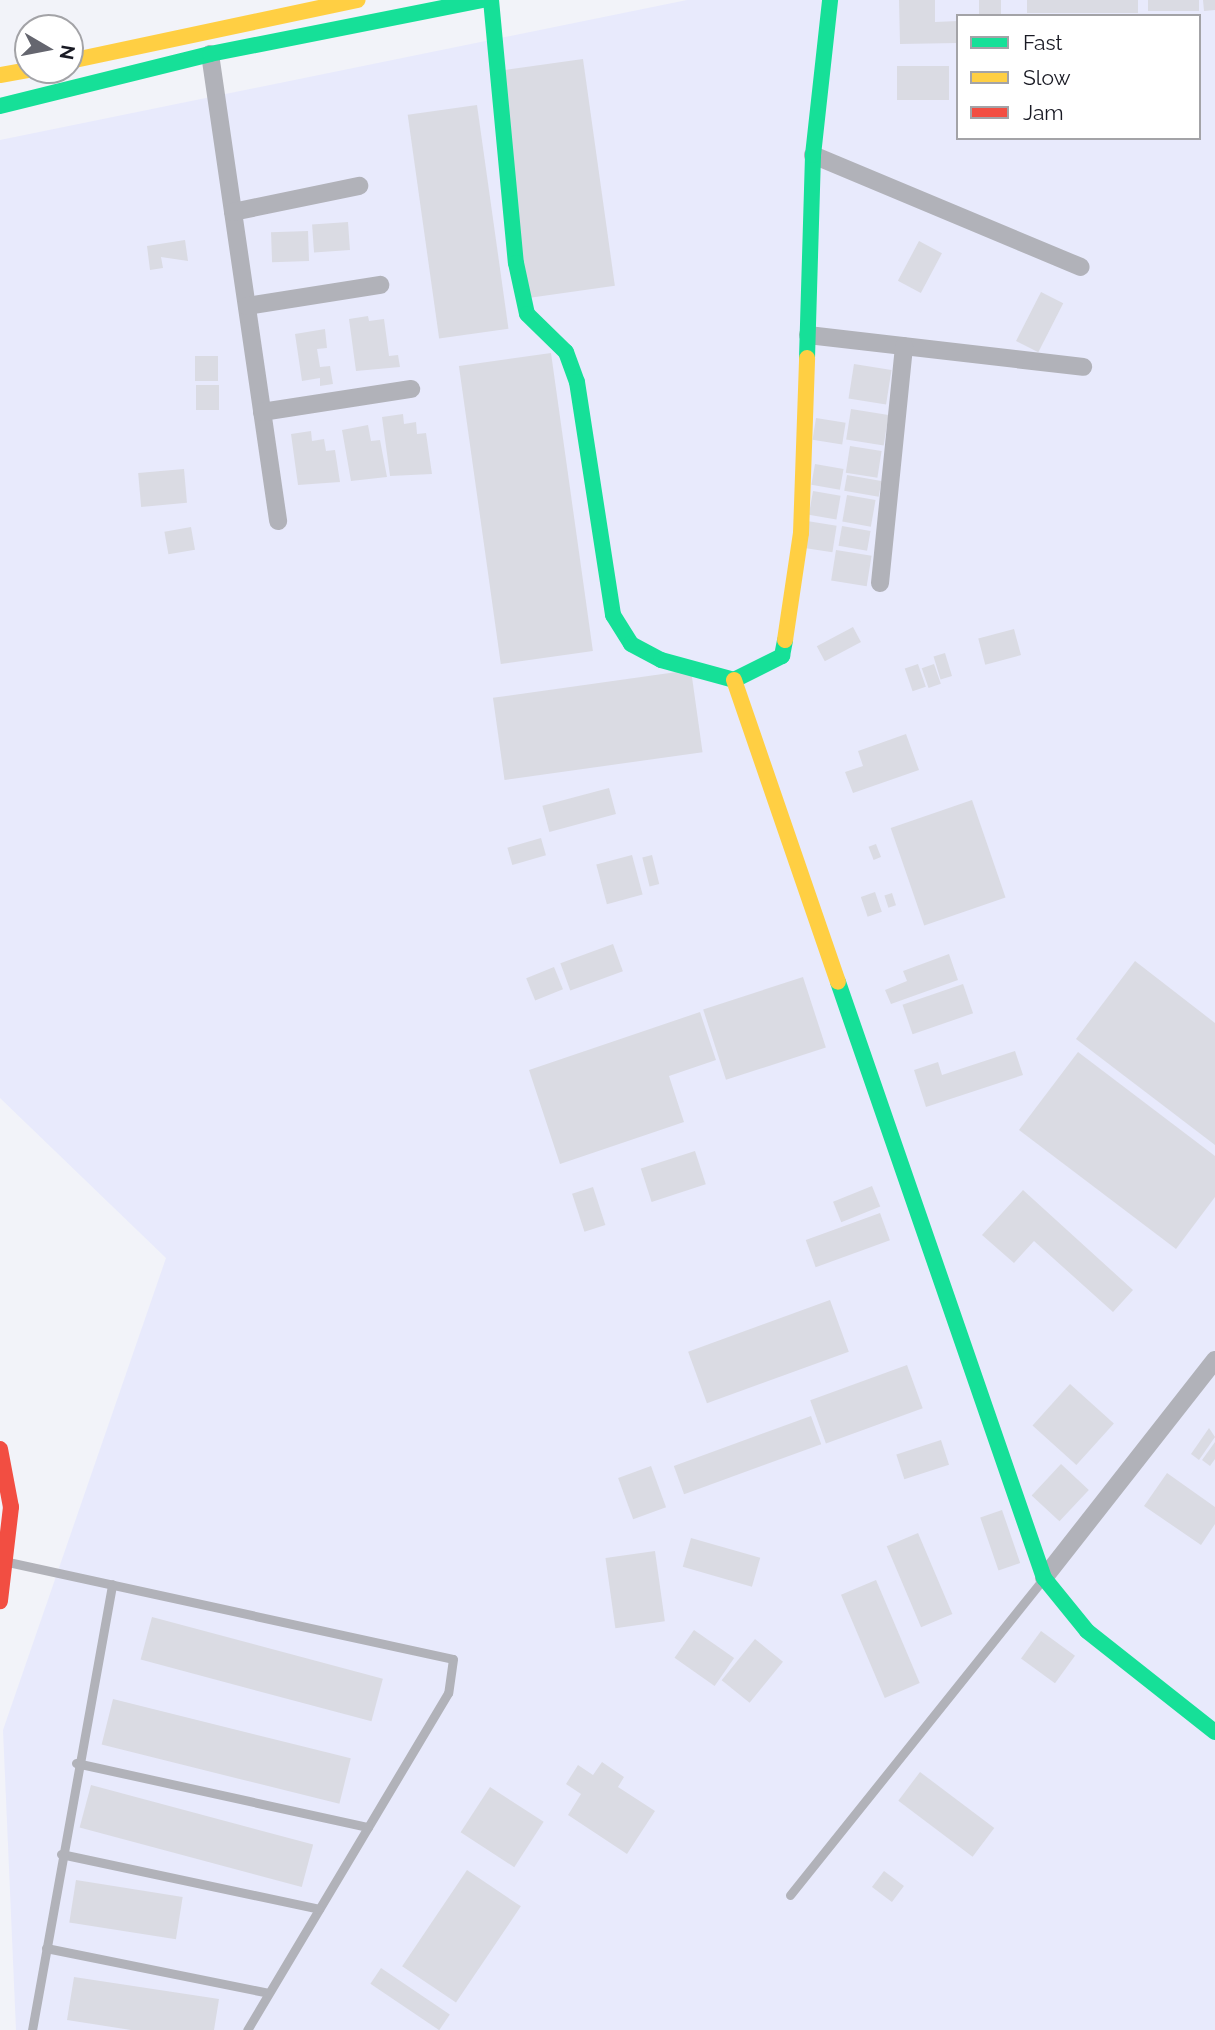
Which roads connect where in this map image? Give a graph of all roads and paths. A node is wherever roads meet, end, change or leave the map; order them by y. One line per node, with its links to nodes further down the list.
1 (358, 0): 6 (street)
2 (483, 0): 5 (street)
3 (491, 0): 21 (street)
4 (830, 0): 8 (street)
5 (210, 54): 7 (street); 10 (street)
6 (84, 58)
7 (0, 106)
8 (813, 155): 11 (street); 14 (street)
9 (359, 186): 10 (street)
10 (233, 212): 13 (street)
11 (1081, 267)
12 (380, 285): 13 (street)
13 (247, 306): 18 (street)
14 (808, 335): 15 (street); 21 (street)
15 (904, 346): 16 (street); 20 (street)
16 (1083, 367)
17 (411, 389): 18 (street)
18 (261, 412): 19 (street)
19 (278, 521)
20 (880, 583)
21 (734, 680): 25 (street)
22 (1215, 1360): 25 (street)
23 (0, 1449): 24 (street)
24 (3, 1562): 26 (lane); 27 (street)
25 (1044, 1578): 28 (street); 32 (lane)
26 (112, 1584): 29 (lane); 30 (lane)
27 (0, 1601)
28 (1215, 1732)
29 (76, 1763): 30 (lane); 31 (lane)
30 (368, 1827): 33 (lane)
31 (61, 1854): 33 (lane); 34 (lane)
32 (790, 1895)
33 (319, 1909): 35 (lane)
34 (46, 1948): 35 (lane); 36 (lane)
35 (269, 1993): 37 (lane)
36 (32, 2030)
37 (247, 2030)

